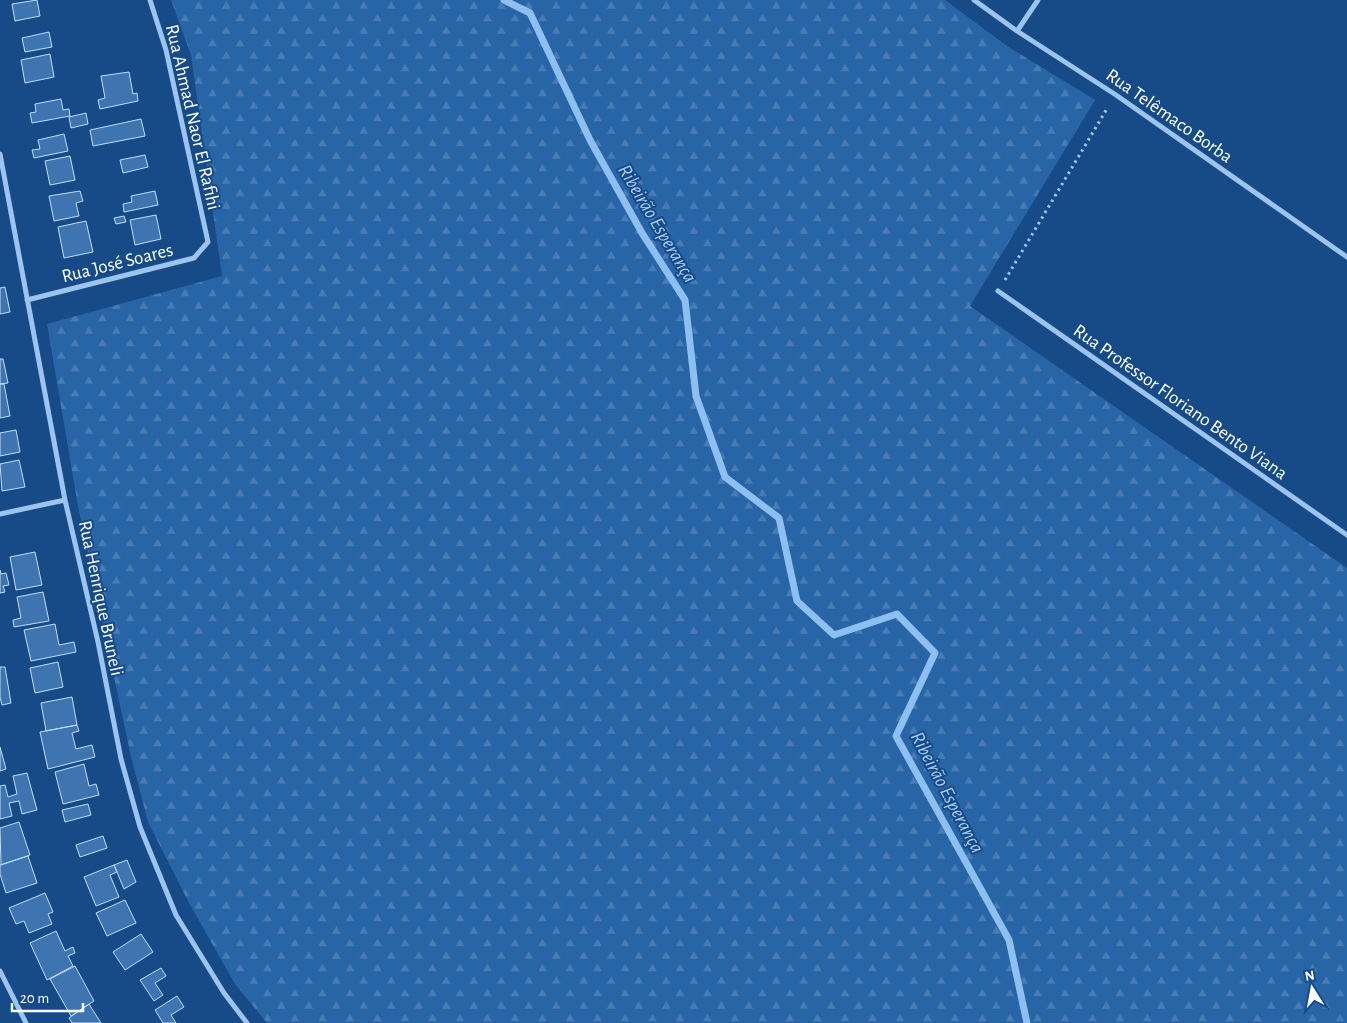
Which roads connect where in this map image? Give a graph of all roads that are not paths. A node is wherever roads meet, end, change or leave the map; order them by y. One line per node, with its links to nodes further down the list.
1 (150, 0): 6 (street, Rua Ahmad Naor El Rafihi)
2 (974, 0): 4 (street, Rua Telêmaco Borba)
3 (1038, 0): 4 (street)
4 (1017, 31): 7 (street, Rua Telêmaco Borba)
5 (0, 154): 9 (street, Rua Henrique Bruneli)
6 (208, 242): 9 (street, Rua José Soares)
7 (1347, 257)
8 (998, 291): 12 (street, Rua Professor Floriano Bento Viana)
9 (27, 300): 10 (street, Rua Henrique Bruneli)
10 (66, 500): 11 (street); 15 (street, Rua Henrique Bruneli)
11 (0, 514)
12 (1347, 535)
13 (0, 971): 14 (street)
14 (26, 1023)
15 (247, 1023)

